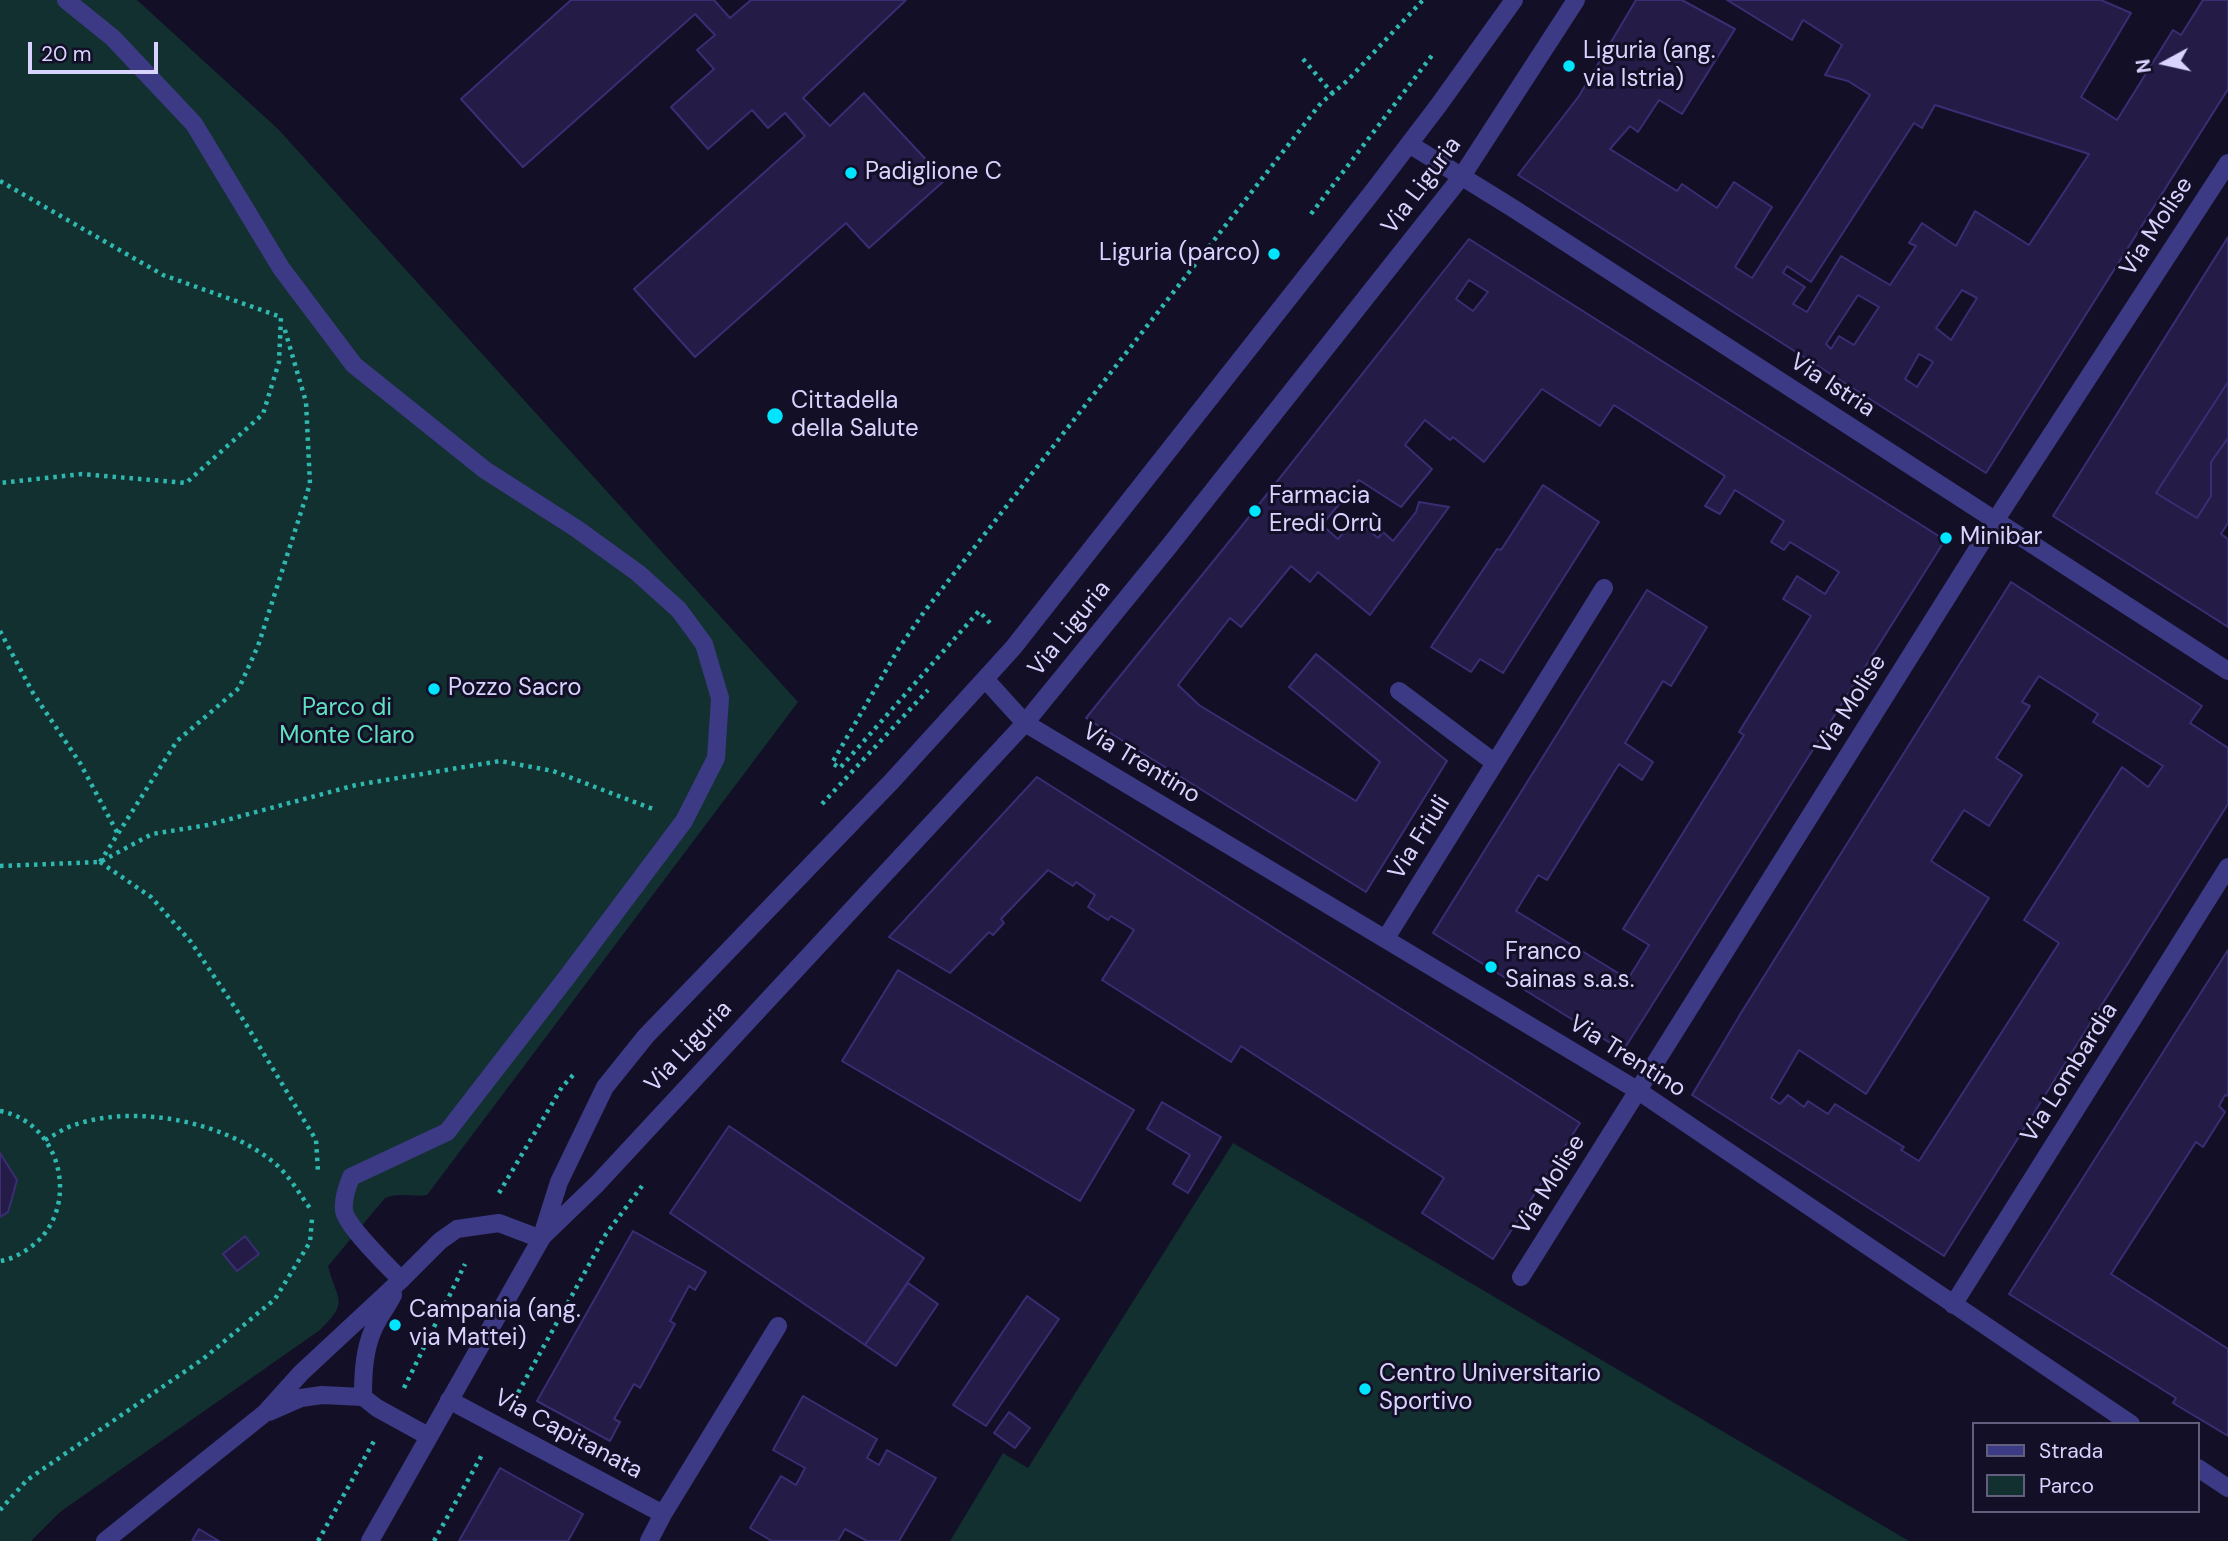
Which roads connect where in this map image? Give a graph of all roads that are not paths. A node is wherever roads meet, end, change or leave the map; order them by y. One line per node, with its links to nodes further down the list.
1 (66, 0): 19 (street)
2 (1514, 0): 4 (street, Via Liguria)
3 (1576, 0): 6 (street, Via Liguria)
4 (1409, 144): 6 (street, Via Istria); 10 (street, Via Liguria)
5 (2228, 163): 7 (street, Via Molise)
6 (1462, 176): 7 (street, Via Istria); 12 (street, Via Liguria)
7 (1995, 522): 9 (street, Via Istria); 16 (street, Via Molise)
8 (1604, 588): 13 (street, Via Friuli)
9 (2228, 671)
10 (985, 679): 12 (street, Via Trentino); 17 (street, Via Liguria)
11 (1399, 691): 13 (street)
12 (1025, 723): 15 (street, Via Trentino); 17 (street, Via Liguria)
13 (1495, 763): 15 (street, Via Friuli)
14 (2228, 867): 20 (street, Via Lombardia)
15 (1386, 938): 16 (street, Via Trentino)
16 (1637, 1090): 18 (street, Via Molise); 20 (street, Via Trentino)
17 (541, 1239): 19 (street); 23 (street, Via Liguria)
18 (1521, 1277)
19 (401, 1280): 22 (street); 24 (street)
20 (1953, 1305): 25 (street, Via Trentino)
21 (778, 1326): 29 (street)
22 (363, 1397): 24 (street); 26 (street)
23 (449, 1400): 26 (street, Via Liguria); 29 (street, Via Capitanata)
24 (265, 1413): 30 (street)
25 (2128, 1422)
26 (428, 1436): 31 (street, Via Liguria)
27 (2200, 1469): 28 (street)
28 (2228, 1488)
29 (663, 1514): 32 (street)
30 (105, 1541)
31 (370, 1541)
32 (649, 1541)

